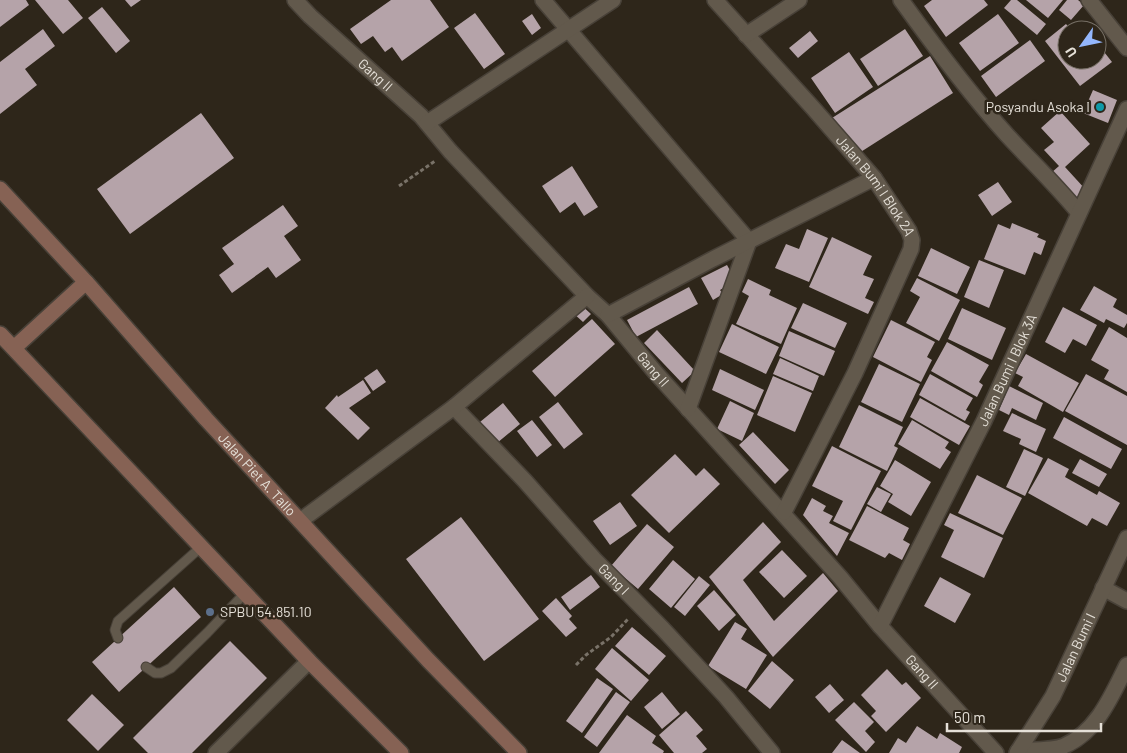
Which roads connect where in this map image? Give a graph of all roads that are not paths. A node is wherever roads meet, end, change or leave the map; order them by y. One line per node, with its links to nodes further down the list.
1 (295, 0): 12 (street, Gang II)
2 (543, 0): 8 (street)
3 (613, 0): 8 (street)
4 (715, 0): 9 (street, Jalan Bumi I Blok 2A)
5 (799, 0): 9 (street)
6 (901, 0): 15 (street)
7 (1089, 0): 10 (street)
8 (568, 30): 12 (street); 16 (street)
9 (746, 35): 13 (street, Jalan Bumi I Blok 2A)
10 (1127, 48)
11 (1127, 109): 15 (street, Jalan Bumi I Blok 3A)
12 (427, 123): 18 (street, Gang II)
13 (874, 178): 16 (street); 24 (street, Jalan Bumi I Blok 2A)
14 (0, 189): 17 (main road, Jalan Piet A. Tallo)
15 (1079, 213): 31 (street, Jalan Bumi I Blok 3A)
16 (749, 241): 19 (street); 23 (street)
17 (86, 282): 21 (main road); 25 (main road, Jalan Piet A. Tallo)
18 (587, 296): 19 (street, Gang II); 22 (street)
19 (608, 315): 23 (street, Gang II)
20 (0, 334): 21 (main road)
21 (14, 348): 26 (main road)
22 (454, 407): 25 (street); 40 (street, Gang I)
23 (688, 409): 24 (street, Gang II)
24 (784, 512): 31 (street, Gang II)
25 (300, 521): 39 (main road, Jalan Piet A. Tallo)
26 (201, 547): 29 (main road); 32 (lane)
27 (1125, 548): 28 (street, Jalan Bumi I)
28 (1103, 588): 30 (street); 36 (street, Jalan Bumi I)
29 (245, 593): 33 (main road); 35 (lane)
30 (1127, 601)
31 (880, 626): 41 (street, Gang II)
32 (118, 638)
33 (309, 661): 37 (street); 38 (main road)
34 (1127, 665): 36 (street)
35 (146, 667)
36 (1018, 752)
37 (216, 753)
38 (401, 753)
39 (519, 753)
40 (772, 753)
41 (996, 753)

